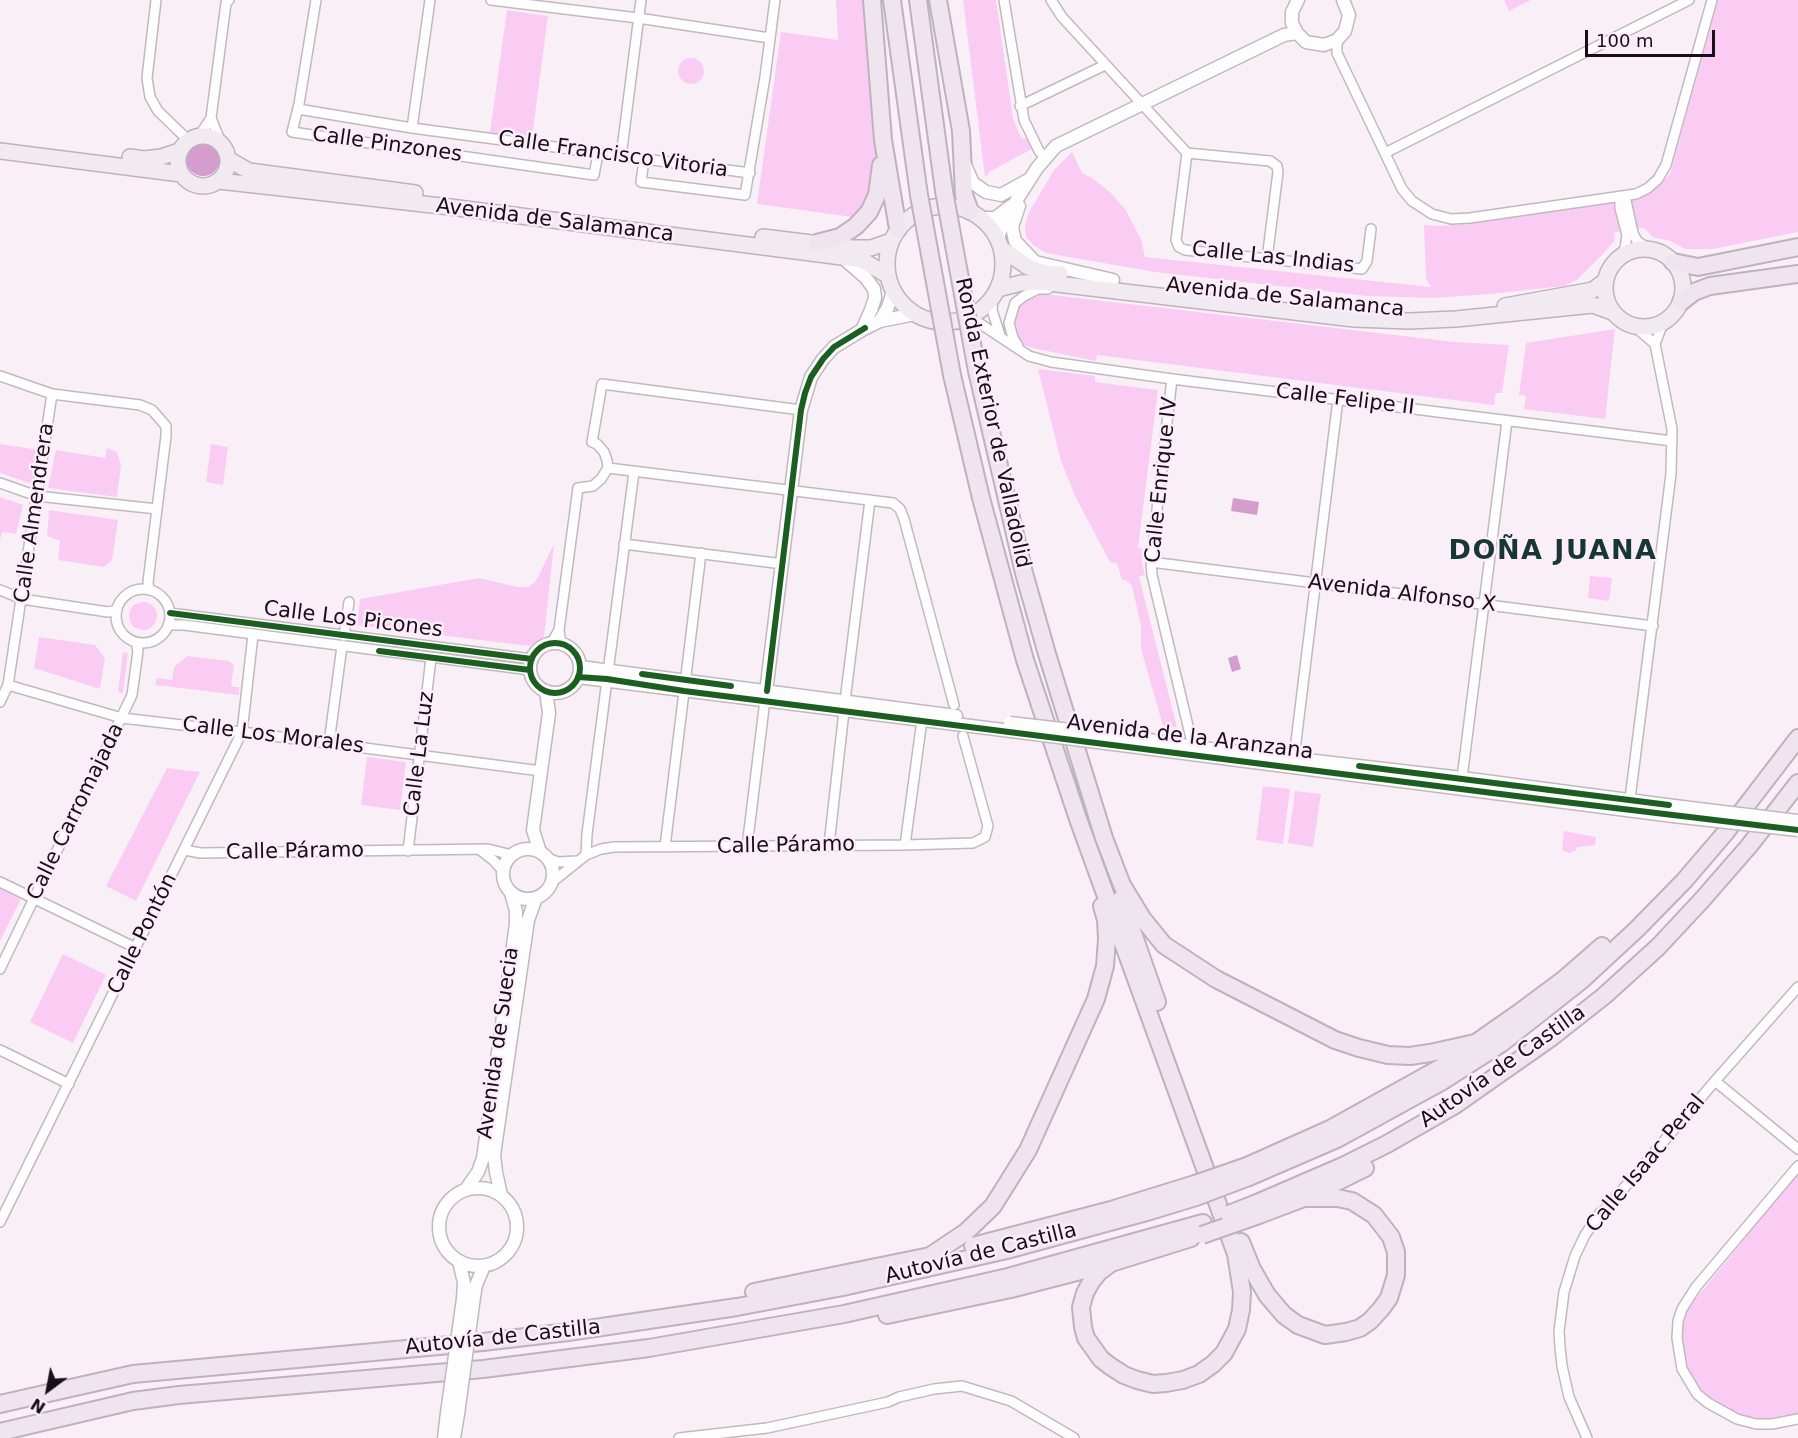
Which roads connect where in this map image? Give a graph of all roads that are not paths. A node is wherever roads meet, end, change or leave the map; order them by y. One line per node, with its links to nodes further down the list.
1 (156, 0): 31 (street)
2 (229, 0): 27 (street)
3 (316, 0): 26 (street, Calle Pinzones)
4 (430, 0): 28 (street)
5 (491, 0): 19 (street)
6 (641, 0): 19 (street)
7 (775, 0): 21 (street)
8 (872, 0): 30 (highway)
9 (892, 0): 139 (highway, Ronda Exterior de Valladolid, bridge)
10 (918, 0): 143 (highway, Ronda Exterior de Valladolid, bridge)
11 (938, 0): 41 (highway)
12 (1004, 0): 25 (street)
13 (1051, 0): 23 (street)
14 (1298, 0): 20 (street)
15 (1357, 0): 18 (street)
16 (1689, 0): 35 (street)
17 (1712, 0): 46 (street)
18 (1345, 4): 22 (street)
19 (638, 18): 21 (street); 37 (street)
20 (1294, 28): 22 (street); 24 (street)
21 (770, 38): 42 (street)
22 (1333, 46): 35 (street)
23 (1106, 65): 24 (street); 25 (street)
24 (1143, 103): 34 (street); 38 (street)
25 (1020, 106): 38 (street)
26 (298, 109): 28 (street, Calle Francisco Vitoria); 36 (street, Calle Pinzones)
27 (211, 118): 31 (street); 32 (street)
28 (412, 128): 36 (street, Calle Francisco Vitoria)
29 (0, 140): 31 (highway)
30 (883, 140): 54 (highway); 55 (highway)
31 (189, 142): 32 (highway); 43 (highway)
32 (221, 143): 39 (highway)
33 (0, 151): 43 (highway)
34 (1187, 153): 61 (street, Calle Las Indias); 61 (street)
35 (1384, 153): 48 (street)
36 (598, 154): 37 (street, Calle Francisco Vitoria)
37 (621, 157): 40 (street, Calle Francisco Vitoria)
38 (1046, 158): 45 (street)
39 (228, 159): 44 (highway); 55 (highway, Avenida de Salamanca)
40 (644, 160): 42 (street, Calle Francisco Vitoria); 42 (street)
41 (963, 161): 45 (street); 51 (highway)
42 (750, 173)
43 (181, 174): 44 (highway)
44 (219, 181): 60 (highway, Avenida de Salamanca)
45 (1029, 182): 49 (street); 66 (street)
46 (1636, 194): 47 (street); 52 (street)
47 (1623, 196): 48 (street); 50 (street); 52 (street)
48 (1606, 198): 50 (street)
49 (1016, 201): 51 (street); 56 (street)
50 (1620, 208): 59 (street)
51 (976, 214): 54 (highway); 56 (highway)
52 (1629, 216): 58 (street)
53 (1371, 229): 61 (street, Calle Las Indias)
54 (894, 235): 55 (highway, Avenida de Salamanca); 64 (highway)
55 (817, 243)
56 (1000, 244): 66 (highway, Avenida de Salamanca); 68 (highway)
57 (1798, 247): 62 (highway)
58 (1649, 249): 59 (highway); 62 (highway)
59 (1621, 256): 65 (highway)
60 (842, 257): 64 (highway, Avenida de Salamanca); 76 (street)
61 (1268, 259)
62 (1673, 262): 69 (highway)
63 (1798, 274): 69 (highway)
64 (887, 275): 67 (highway)
65 (1605, 281): 66 (highway, Avenida de Salamanca); 70 (highway)
66 (1112, 285): 68 (highway, Avenida de Salamanca); 70 (highway, Avenida de Salamanca); 79 (street, Avenida de Salamanca)
67 (893, 291): 71 (highway); 73 (street)
68 (995, 294): 72 (highway); 77 (street)
69 (1681, 302): 74 (highway)
70 (1612, 312): 75 (highway)
71 (915, 314): 72 (highway); 73 (street)
72 (970, 317): 77 (street, Calle Felipe II)
73 (880, 321): 76 (street)
74 (1663, 323): 75 (highway); 78 (street)
75 (1634, 327): 78 (street)
76 (862, 330): 84 (street)
77 (1000, 335): 79 (street, Calle Felipe II)
78 (1655, 344): 86 (street)
79 (1021, 350): 81 (street, Calle Felipe II)
80 (0, 376): 82 (street)
81 (1172, 379): 83 (street, Calle Felipe II); 96 (street, Calle Enrique IV)
82 (52, 394): 91 (street, Calle Almendrera); 93 (street)
83 (1338, 399): 85 (street, Calle Felipe II); 98 (street)
84 (801, 410): 87 (street); 90 (street)
85 (1507, 421): 86 (street, Calle Felipe II); 103 (street)
86 (1672, 441): 107 (street)
87 (608, 468): 88 (street); 110 (street)
88 (634, 472): 90 (street); 94 (street)
89 (0, 483): 91 (street)
90 (791, 491): 92 (street); 97 (street)
91 (37, 496): 93 (street); 101 (street, Calle Almendrera)
92 (870, 500): 121 (street); 122 (street)
93 (157, 509): 99 (street)
94 (624, 544): 95 (street); 115 (street)
95 (701, 553): 97 (street); 117 (street)
96 (1151, 562): 98 (street, Avenida Alfonso X); 131 (street, Calle Enrique IV)
97 (783, 564): 119 (street)
98 (1314, 584): 103 (street, Avenida Alfonso X); 133 (street)
99 (147, 587): 104 (street); 105 (street)
100 (0, 590): 101 (street)
101 (22, 599): 104 (street); 116 (street, Calle Almendrera)
102 (349, 602): 109 (street)
103 (1484, 603): 107 (street, Avenida Alfonso X); 135 (street)
104 (113, 613): 111 (street)
105 (170, 613): 106 (street); 109 (street, Calle Los Picones)
106 (168, 625): 108 (street, Calle Los Picones); 111 (street)
107 (1653, 626): 137 (street)
108 (253, 635): 109 (street, Calle Los Picones); 127 (street, Calle Pontón)
109 (343, 641): 112 (street, Calle Los Picones); 113 (street, Calle Los Picones); 130 (street)
110 (556, 644): 113 (street); 114 (street)
111 (139, 645): 123 (street, Calle Carromajada)
112 (431, 658): 113 (street, Calle Los Picones); 132 (street, Calle La Luz)
113 (531, 665): 118 (street)
114 (579, 672): 115 (street, Avenida de la Aranzana); 118 (street)
115 (608, 675): 117 (street, Avenida de la Aranzana); 153 (street)
116 (8, 685): 120 (street, Calle Almendrera); 123 (street, Calle Los Morales)
117 (685, 685): 119 (street, Avenida de la Aranzana); 146 (street)
118 (551, 692): 134 (street)
119 (766, 696): 122 (street, Avenida de la Aranzana); 147 (street)
120 (0, 702)
121 (954, 705)
122 (845, 706): 124 (street, Avenida de la Aranzana); 125 (street, Avenida de la Aranzana); 144 (street)
123 (122, 718): 127 (street, Calle Los Morales); 159 (street, Calle Carromajada)
124 (922, 720): 125 (street, Avenida de la Aranzana); 145 (street)
125 (1011, 727): 131 (street, Avenida de la Aranzana, bridge)
126 (1798, 730): 165 (highway)
127 (242, 732): 130 (street, Calle Los Morales); 149 (street, Calle Pontón)
128 (963, 736): 145 (street, Calle Páramo)
129 (1798, 738): 171 (highway, Autovía de Castilla)
130 (329, 743): 132 (street, Calle Los Morales)
131 (1193, 751): 133 (street, Avenida de la Aranzana); 137 (street, Avenida de la Aranzana)
132 (420, 755): 134 (street, Calle Los Morales); 150 (street, Calle La Luz)
133 (1294, 758): 135 (street, Avenida de la Aranzana)
134 (541, 771): 141 (street)
135 (1462, 778): 137 (street, Avenida de la Aranzana)
136 (1798, 783): 164 (highway, Autovía de Castilla)
137 (1629, 805): 138 (street, Avenida de la Aranzana)
138 (1674, 811): 140 (street, Avenida de la Aranzana, bridge); 142 (street, Avenida de la Aranzana, bridge)
139 (1078, 819): 179 (highway); 181 (highway)
140 (1798, 821)
141 (533, 830): 151 (street); 152 (street)
142 (1798, 830)
143 (1104, 838): 165 (highway); 175 (highway)
144 (829, 845): 145 (street, Calle Páramo); 147 (street, Calle Páramo)
145 (905, 845)
146 (665, 847): 147 (street, Calle Páramo); 153 (street, Calle Páramo)
147 (747, 847)
148 (478, 849): 150 (street, Calle Páramo); 151 (street, Calle Páramo); 155 (street)
149 (185, 850): 150 (street, Calle Páramo); 161 (street, Calle Pontón)
150 (408, 850)
151 (516, 852): 152 (street); 155 (street)
152 (543, 855): 154 (street); 157 (street)
153 (586, 855): 154 (street, Calle Páramo)
154 (577, 861): 157 (street, Calle Páramo)
155 (503, 871): 158 (street)
156 (0, 882): 159 (street)
157 (551, 883): 160 (street)
158 (511, 893): 160 (street); 172 (street, Avenida de Suecia)
159 (34, 898): 161 (street); 162 (street, Calle Carromajada)
160 (536, 898): 174 (street, Avenida de Suecia)
161 (136, 948): 168 (street, Calle Pontón)
162 (0, 969)
163 (1798, 987): 167 (street, Calle Isaac Peral)
164 (1552, 1037): 175 (highway); 176 (highway, Autovía de Castilla)
165 (1475, 1043): 171 (highway)
166 (0, 1050): 168 (street)
167 (1715, 1081): 169 (street); 194 (street, Calle Isaac Peral)
168 (69, 1084): 177 (street, Calle Pontón)
169 (1798, 1149)
170 (1798, 1166): 188 (street)
171 (1248, 1172): 173 (highway, Autovía de Castilla, bridge)
172 (466, 1189): 174 (street); 180 (street)
173 (1196, 1190): 179 (highway); 184 (highway, Autovía de Castilla)
174 (501, 1195): 182 (street)
175 (1304, 1198): 176 (highway)
176 (1258, 1209): 178 (highway, Autovía de Castilla, bridge)
177 (0, 1222)
178 (1203, 1229): 181 (highway); 185 (highway, Autovía de Castilla)
179 (930, 1256): 184 (highway)
180 (459, 1261): 182 (street); 183 (street)
181 (1111, 1263): 185 (highway)
182 (484, 1266): 183 (street)
183 (468, 1298): 187 (street, bridge)
184 (483, 1342): 186 (highway, Autovía de Castilla)
185 (649, 1348): 189 (highway, Autovía de Castilla)
186 (0, 1404)
187 (452, 1414): 190 (street); 191 (street)
188 (1798, 1419)
189 (0, 1432)
190 (444, 1438)
191 (454, 1438)
192 (679, 1438): 193 (street)
193 (1074, 1438)
194 (1587, 1438)

